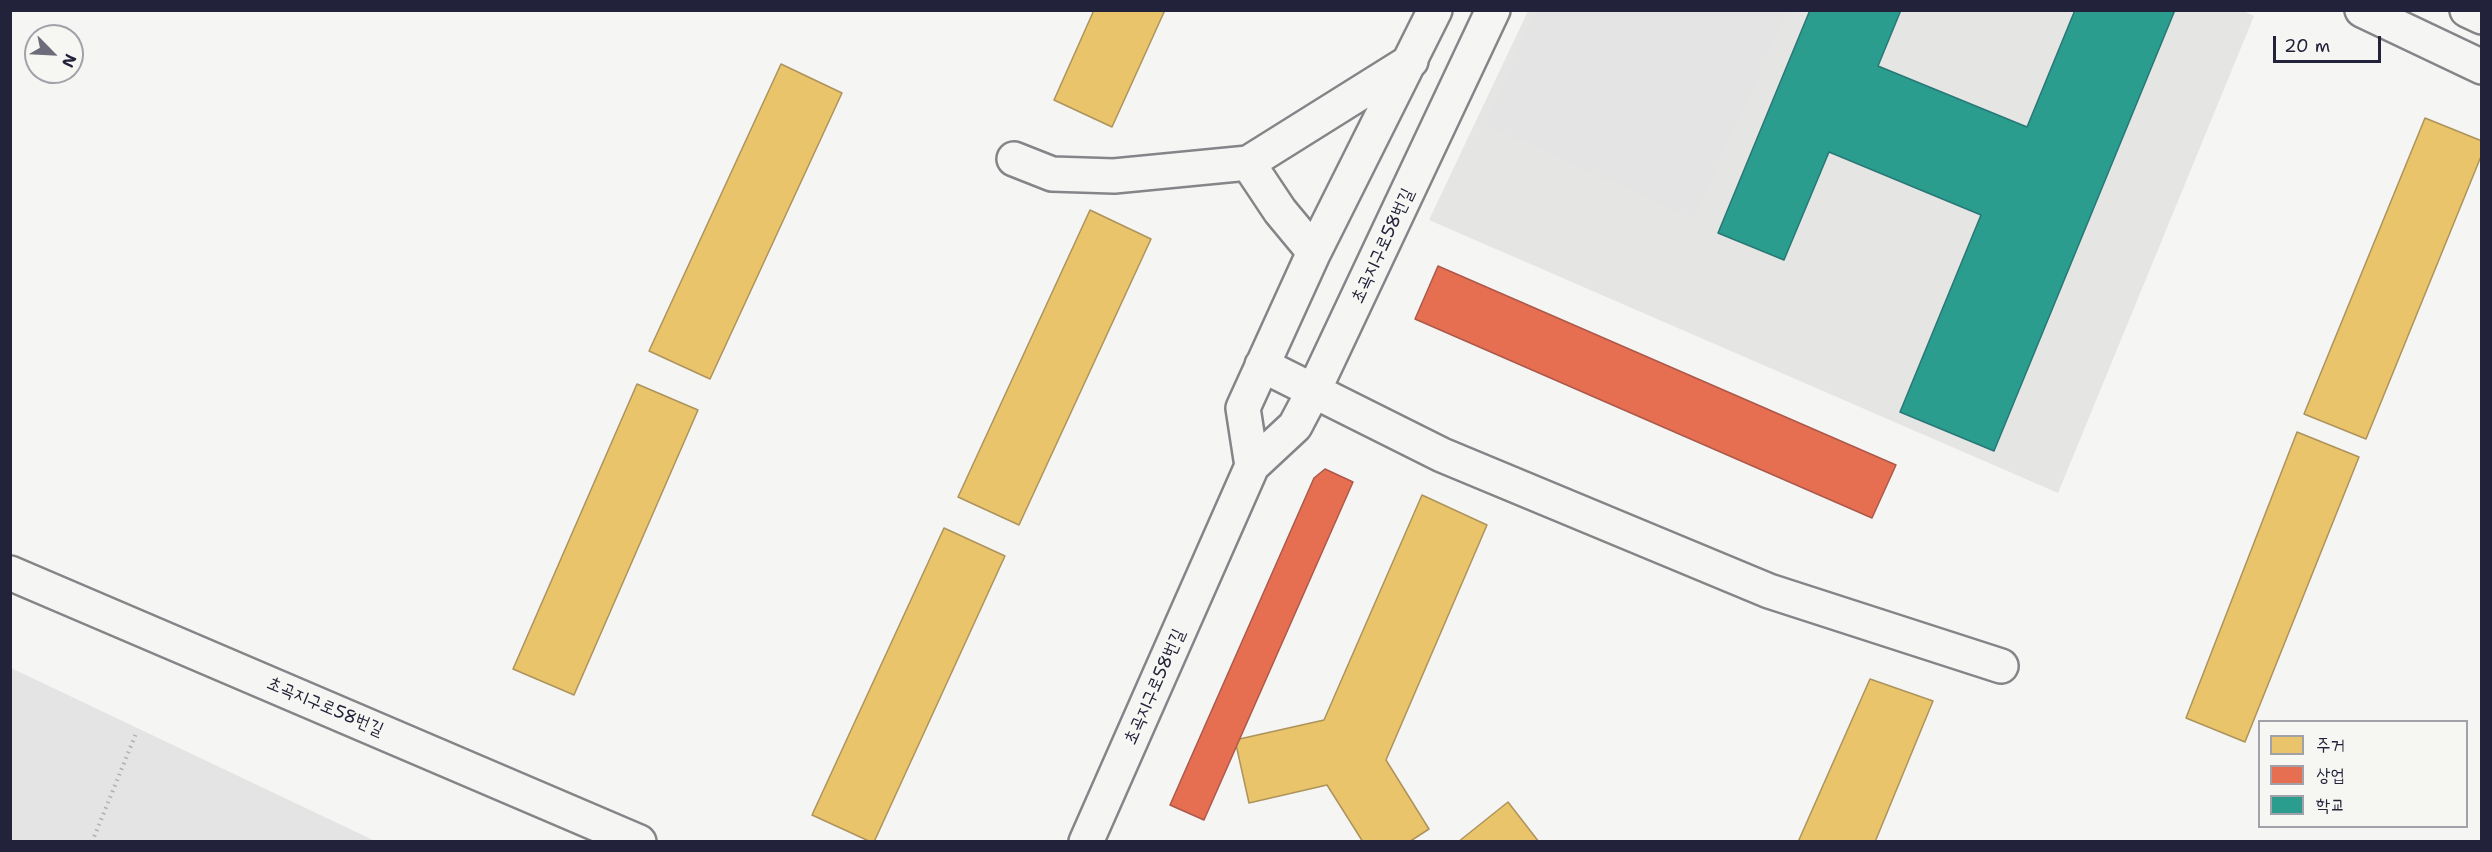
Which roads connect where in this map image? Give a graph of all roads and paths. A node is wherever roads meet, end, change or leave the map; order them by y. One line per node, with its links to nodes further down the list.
1 (1435, 10): 6 (street)
2 (1493, 10): 12 (street, 초곡지구로58번길)
3 (2362, 10): 7 (street)
4 (2467, 10): 5 (street)
5 (2481, 17)
6 (1411, 61): 9 (street); 10 (street)
7 (2481, 67)
8 (1014, 159): 9 (street)
9 (1248, 163): 10 (street)
10 (1314, 252): 11 (street)
11 (1262, 366): 12 (street); 13 (street)
12 (1314, 390): 13 (street, 초곡지구로58번길); 15 (street)
13 (1252, 466): 19 (street, 초곡지구로58번길)
14 (10, 573): 18 (street, 초곡지구로58번길)
15 (2001, 666)
16 (137, 731): 17 (path)
17 (92, 842)
18 (639, 842)
19 (1086, 842)

